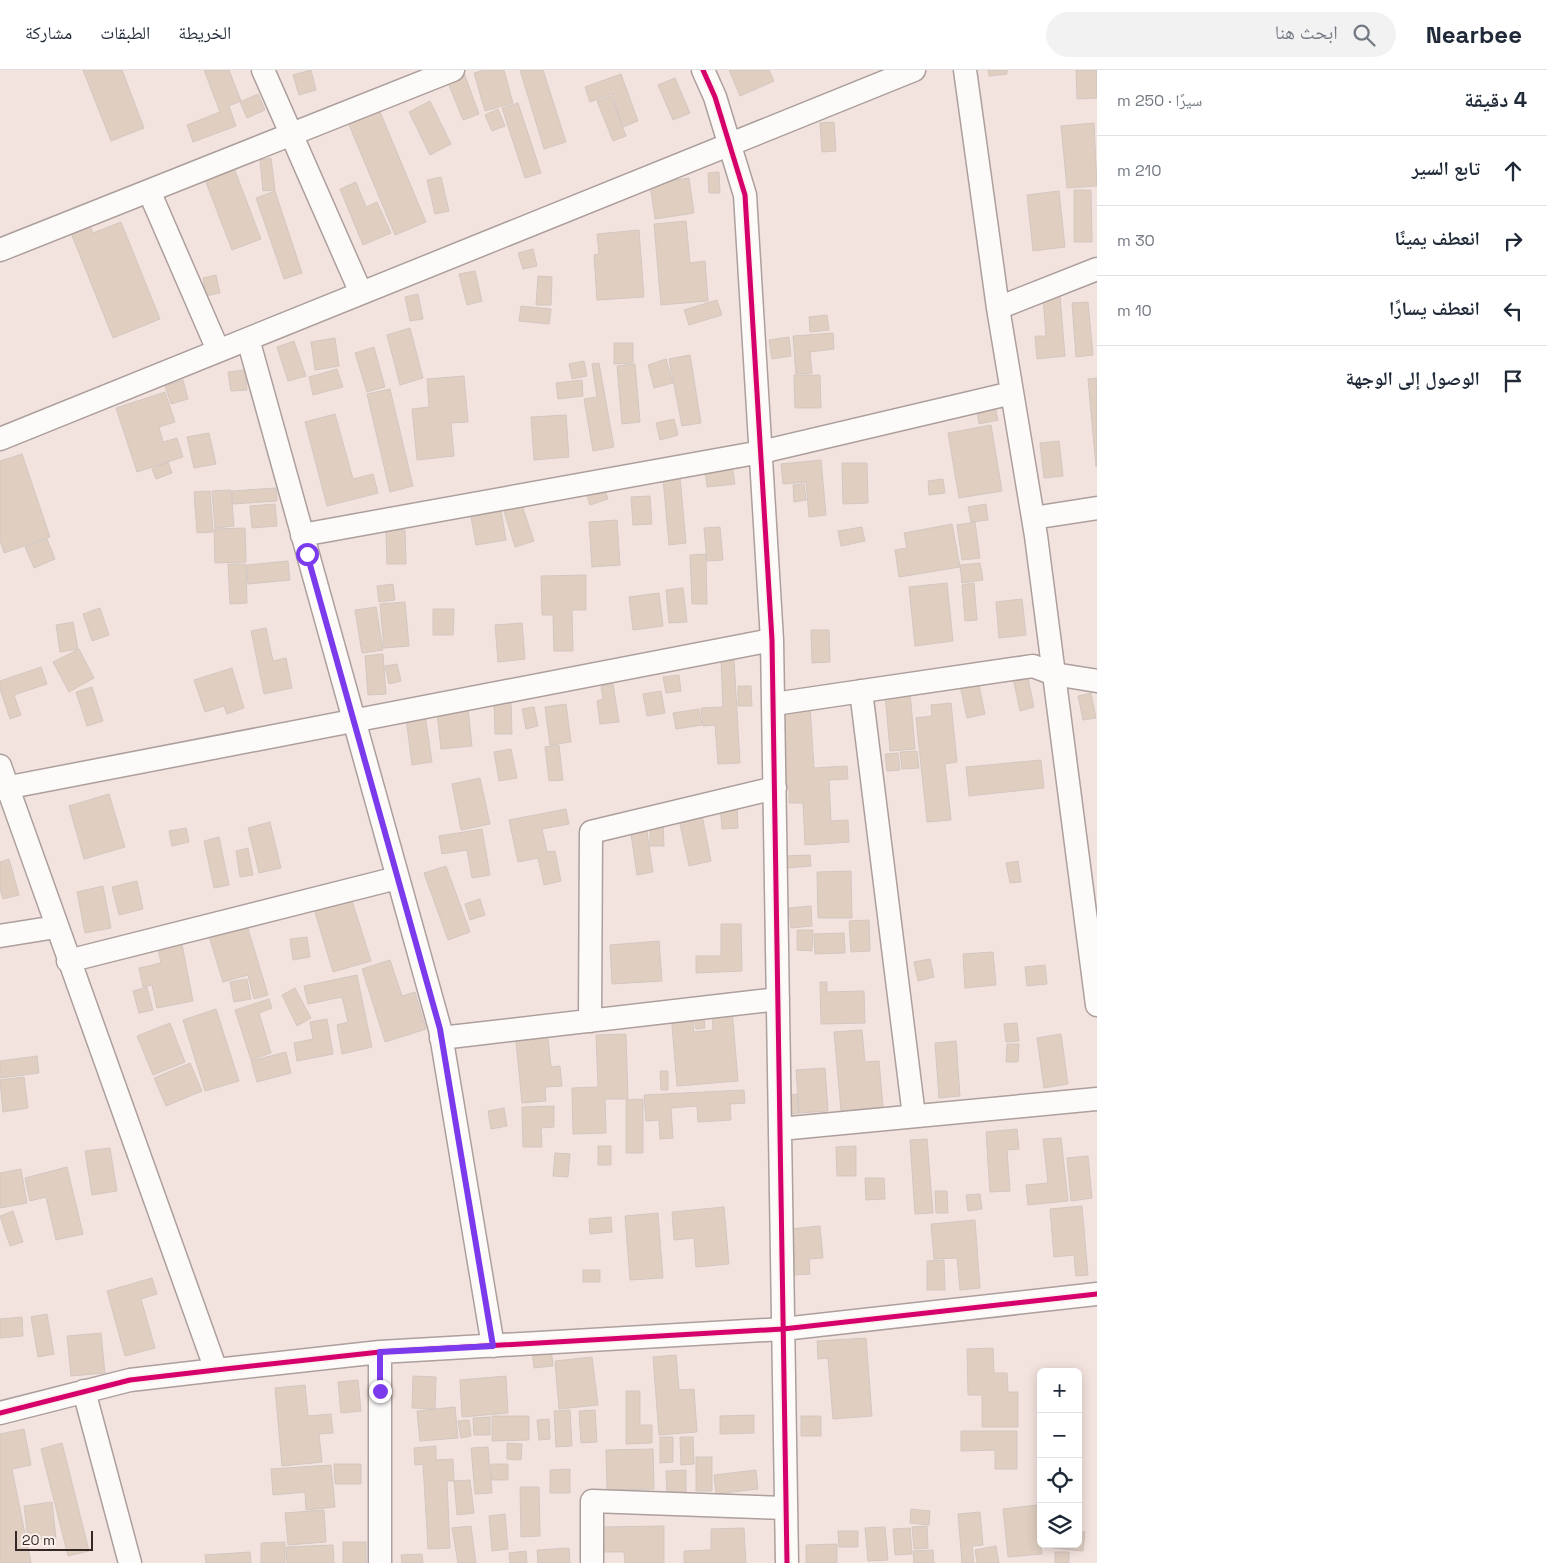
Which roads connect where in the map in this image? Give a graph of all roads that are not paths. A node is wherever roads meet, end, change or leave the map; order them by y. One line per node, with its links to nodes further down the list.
1 (263, 70): 6 (street)
2 (453, 70): 6 (street)
3 (703, 70): 7 (street)
4 (914, 70): 7 (street)
5 (965, 70): 12 (street)
6 (291, 134): 8 (street); 11 (street)
7 (730, 145): 11 (street); 17 (street)
8 (149, 191): 9 (street); 14 (street)
9 (0, 250)
10 (1097, 269): 12 (street)
11 (361, 293): 13 (street)
12 (998, 308): 15 (street)
13 (248, 339): 14 (street); 20 (street)
14 (218, 350): 16 (street)
15 (1012, 393): 17 (street); 19 (street)
16 (0, 439)
17 (761, 452): 20 (street); 21 (street)
18 (1097, 508): 19 (street)
19 (1033, 518): 22 (street)
20 (302, 535): 26 (street)
21 (772, 640): 25 (street); 26 (street)
22 (1054, 674): 23 (street); 24 (street); 31 (street)
23 (1097, 681)
24 (861, 691): 25 (street); 40 (street)
25 (774, 704): 28 (street)
26 (354, 721): 29 (street); 30 (street)
27 (0, 766): 29 (street)
28 (775, 788): 35 (street); 37 (street)
29 (3, 789): 32 (street)
30 (397, 878): 34 (street); 38 (street)
31 (1091, 911): 36 (street)
32 (56, 927): 33 (street); 34 (street)
33 (0, 936)
34 (68, 961): 46 (street)
35 (778, 999): 37 (street); 41 (street)
36 (1097, 1005)
37 (590, 1021): 38 (street)
38 (441, 1038): 44 (street)
39 (1097, 1099): 40 (street)
40 (914, 1116): 41 (street)
41 (780, 1129): 43 (street)
42 (1097, 1294): 43 (street)
43 (783, 1329): 44 (street); 49 (street)
44 (493, 1346): 45 (street)
45 (380, 1352): 46 (street); 51 (street)
46 (216, 1370): 47 (street)
47 (84, 1392): 48 (street); 50 (street)
48 (0, 1413)
49 (786, 1508): 52 (street); 53 (street)
50 (130, 1563)
51 (380, 1563)
52 (592, 1563)
53 (786, 1563)

